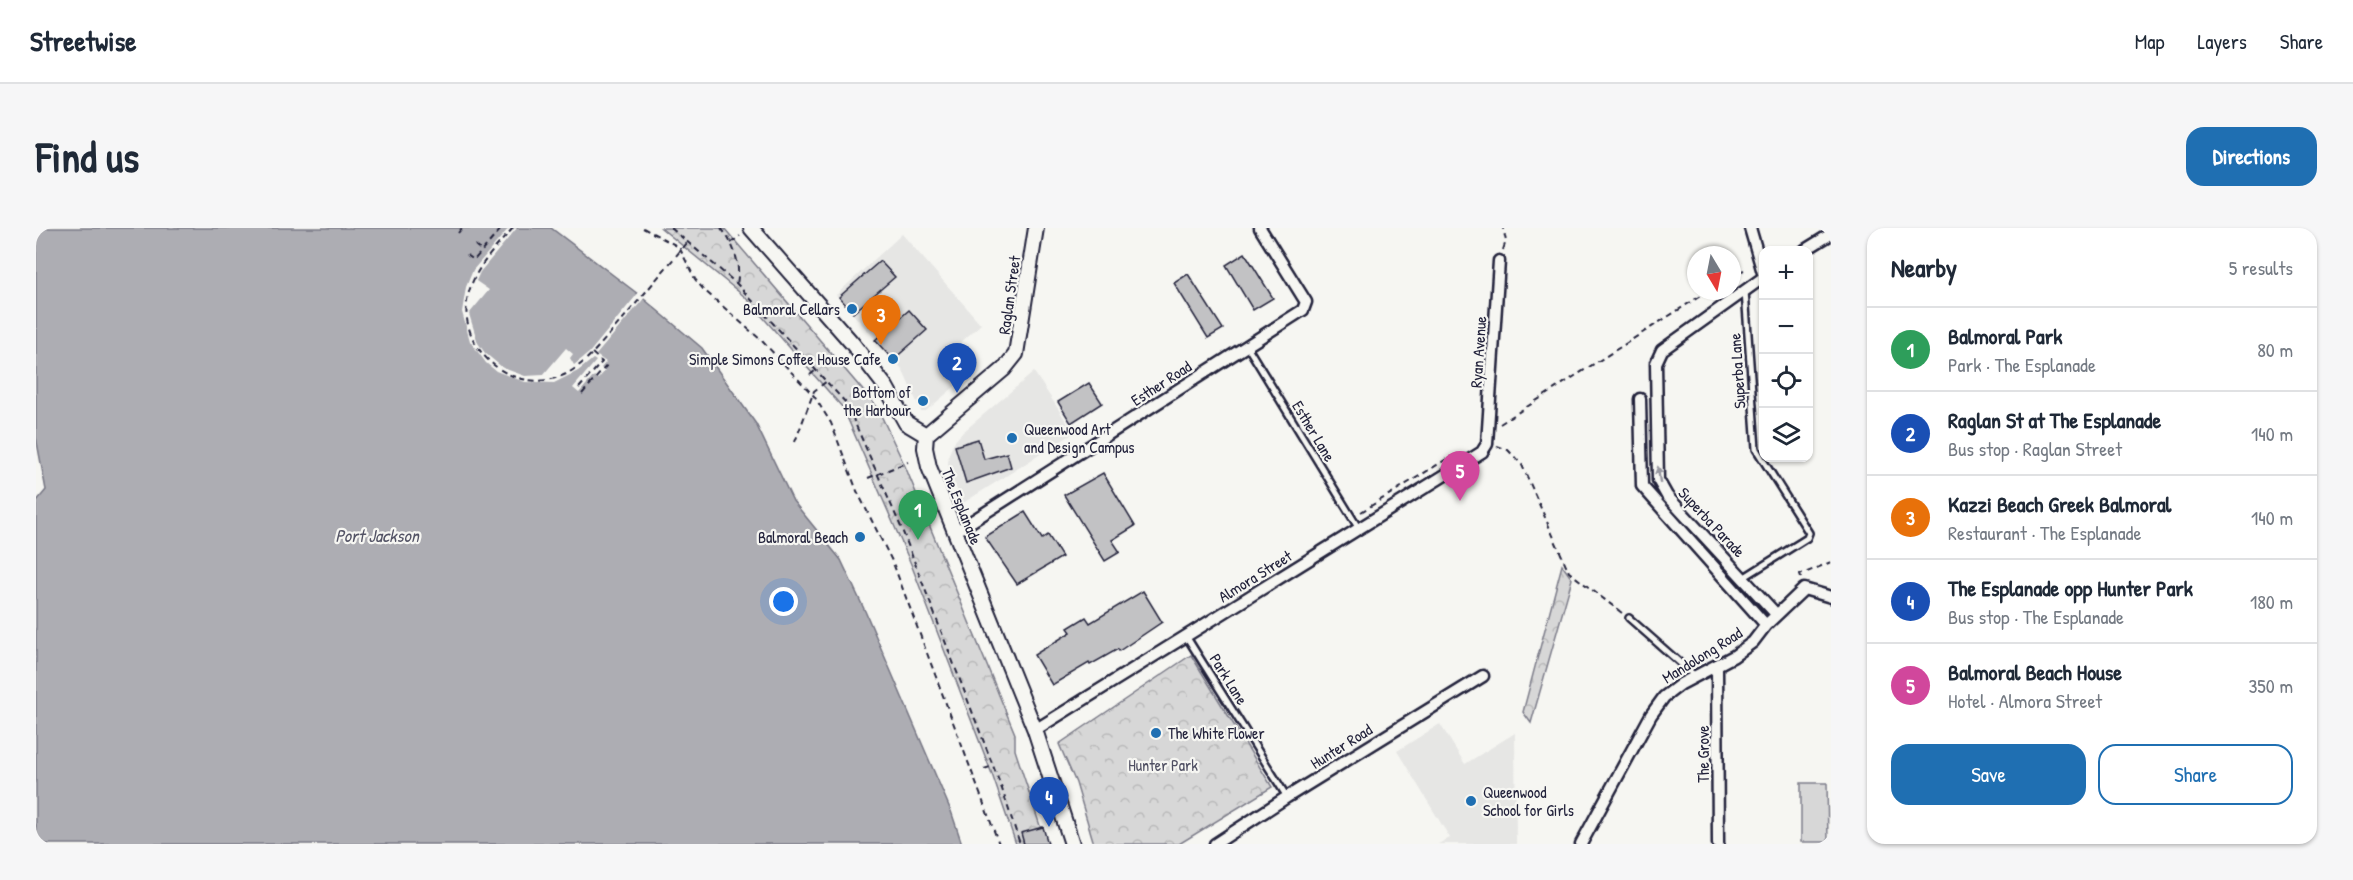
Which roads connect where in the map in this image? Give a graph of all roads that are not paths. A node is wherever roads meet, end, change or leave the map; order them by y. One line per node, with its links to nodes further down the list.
1 (1036, 228): 13 (street, Raglan Street)
2 (1260, 228): 11 (street, Esther Road)
3 (1750, 228): 7 (street)
4 (746, 232): 13 (street)
5 (1831, 234): 6 (street)
6 (1812, 246)
7 (1759, 260)
8 (1499, 261): 14 (street, Ryan Avenue)
9 (1759, 281): 10 (street)
10 (1745, 291): 17 (lane, Superba Lane); 17 (street, Superba Parade, one-way to 10)
11 (1247, 346): 15 (lane, Esther Lane); 16 (street, Esther Road)
12 (1640, 399): 21 (street, Superba Parade)
13 (926, 435): 16 (street, The Esplanade)
14 (1491, 445): 15 (street, Almora Street)
15 (1359, 529): 22 (street, Almora Street)
16 (955, 532): 26 (street, The Esplanade)
17 (1743, 578): 19 (street, Superba Parade)
18 (1831, 597): 19 (street, Mandolong Road)
19 (1776, 614): 21 (street, Mandolong Road)
20 (1629, 618): 25 (lane)
21 (1766, 625): 23 (street, Mandolong Road)
22 (1186, 636): 26 (street, Almora Street); 27 (lane, Park Lane)
23 (1717, 665): 25 (street, Mandolong Road); 31 (street, The Grove)
24 (1483, 676): 27 (street, Hunter Road)
25 (1695, 676): 30 (street, Mandolong Road)
26 (1035, 730): 29 (street, The Esplanade)
27 (1287, 797): 28 (street, Hunter Road)
28 (1223, 842)
29 (1072, 844)
30 (1581, 844)
31 (1718, 844)

